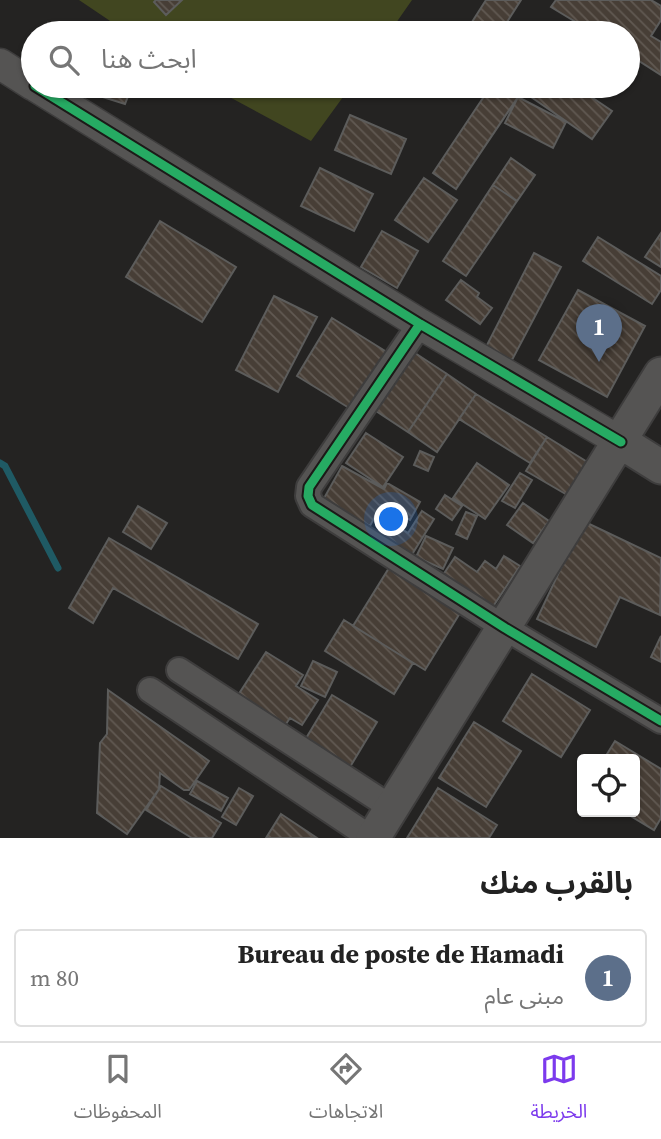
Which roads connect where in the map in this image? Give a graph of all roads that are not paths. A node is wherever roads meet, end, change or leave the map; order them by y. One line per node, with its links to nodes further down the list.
1 (0, 64): 2 (street)
2 (21, 77)
3 (55, 98): 4 (street)
4 (420, 324): 6 (street); 8 (street)
5 (661, 374): 6 (main road)
6 (621, 442): 7 (main road); 8 (main road)
7 (661, 467)
8 (505, 628): 11 (street); 12 (main road)
9 (179, 670): 12 (street)
10 (150, 690): 13 (street)
11 (661, 721)
12 (392, 808): 13 (main road)
13 (372, 838)

